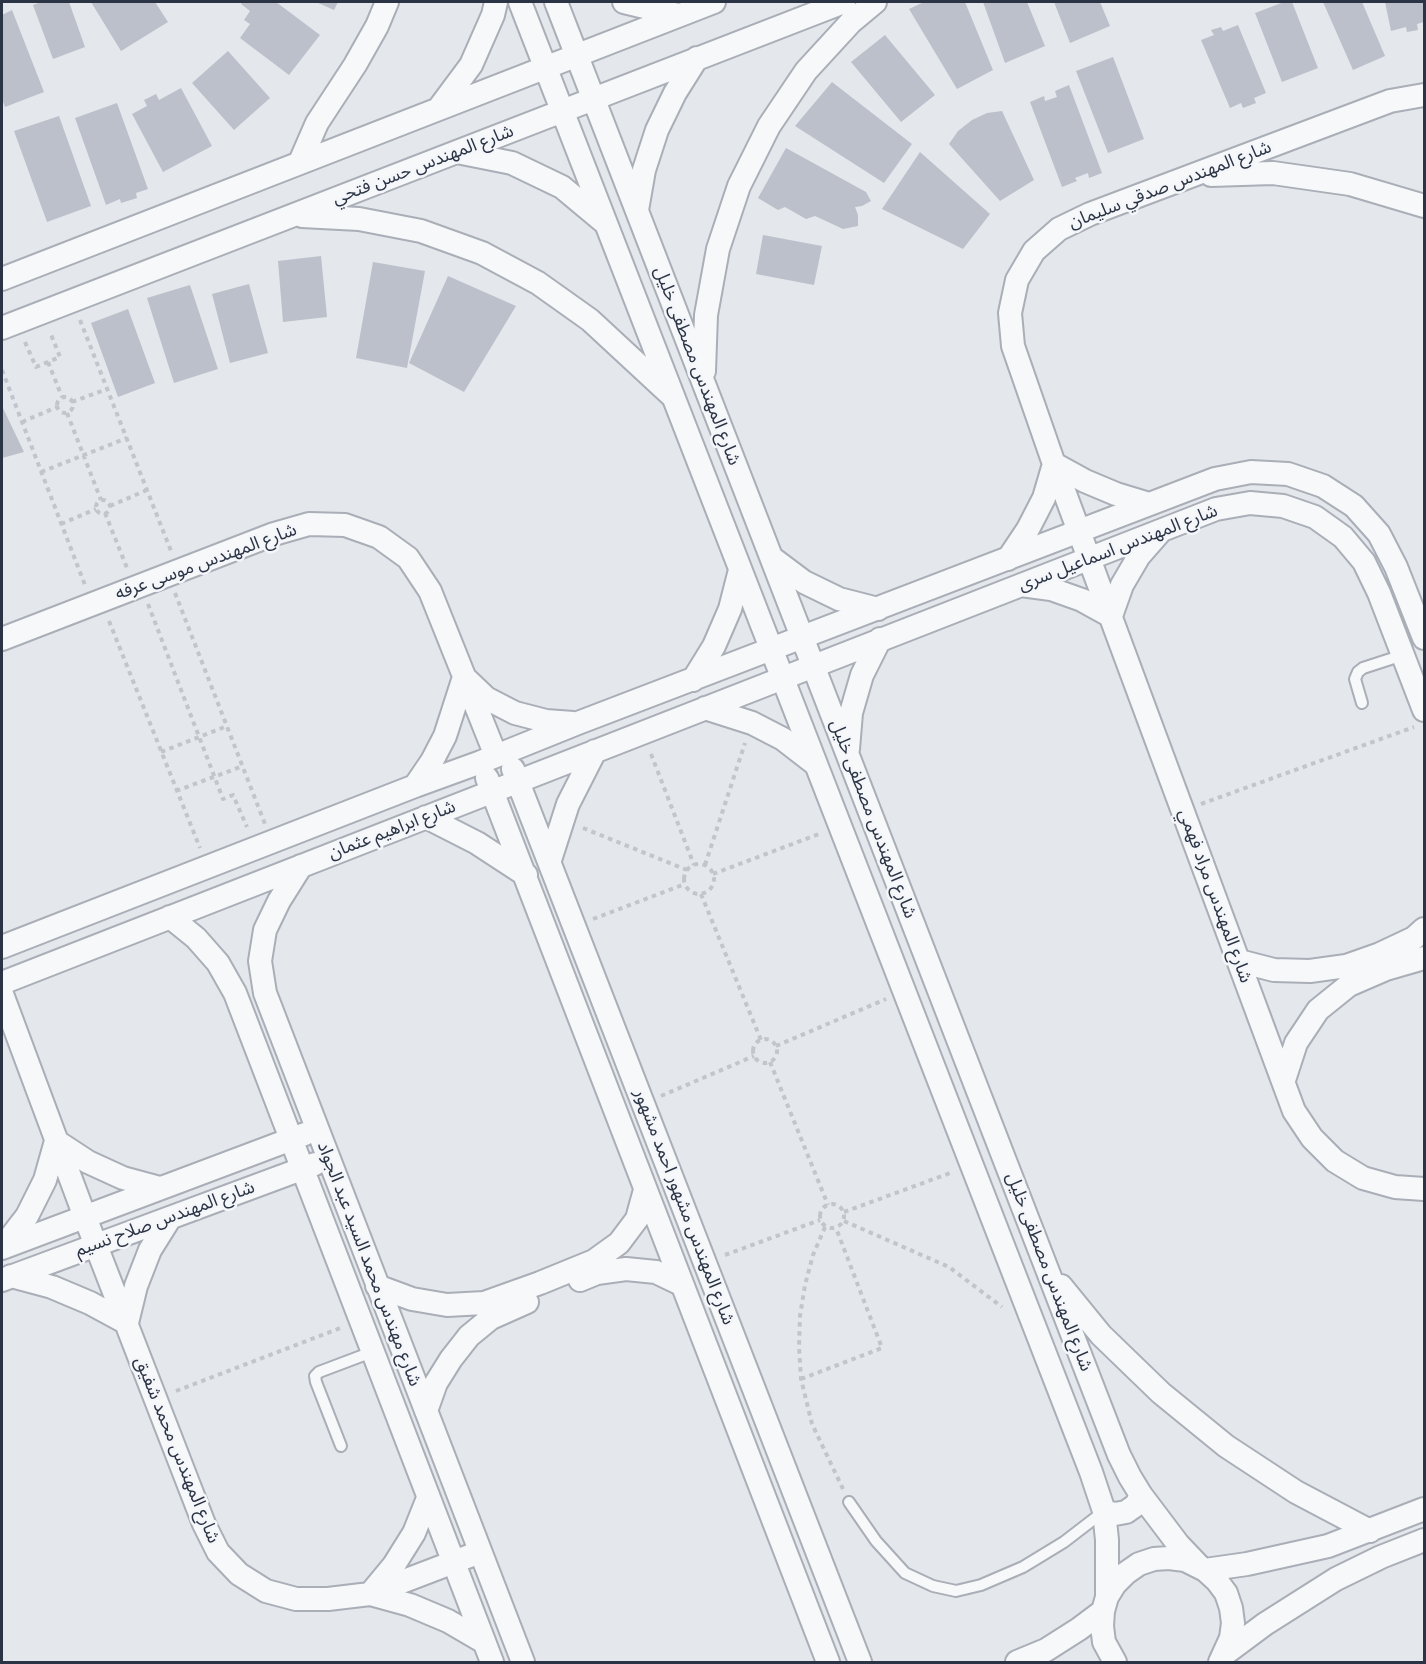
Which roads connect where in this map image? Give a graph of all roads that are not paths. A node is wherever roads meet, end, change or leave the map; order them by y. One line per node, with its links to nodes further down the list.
1 (387, 2): 18 (street)
2 (496, 2): 15 (street)
3 (520, 2): 12 (street, شارع المهندس مصطفى خليل)
4 (556, 2): 10 (street, شارع المهندس مصطفى خليل)
5 (624, 2): 9 (street)
6 (714, 2): 9 (street)
7 (844, 2): 11 (street, شارع المهندس حسن فتحي)
8 (875, 2): 26 (street)
9 (678, 15): 10 (street)
10 (577, 55): 12 (street); 14 (street, شارع المهندس مصطفى خليل)
11 (697, 58): 14 (street, شارع المهندس حسن فتحي); 21 (street)
12 (545, 67): 15 (street); 16 (street, شارع المهندس مصطفى خليل)
13 (1425, 95): 19 (street, شارع المهندس صدقي سليمان)
14 (593, 99): 16 (street, شارع المهندس حسن فتحي); 21 (street, شارع المهندس مصطفى خليل)
15 (439, 108): 18 (street)
16 (562, 111): 17 (street, شارع المهندس حسن فتحي); 23 (street, شارع المهندس مصطفى خليل)
17 (457, 152): 22 (street, شارع المهندس حسن فتحي); 23 (street)
18 (300, 162): 24 (street)
19 (1195, 175): 20 (street); 28 (street, شارع المهندس صدقي سليمان)
20 (1425, 206)
21 (637, 210): 26 (street, شارع المهندس مصطفى خليل)
22 (294, 215): 25 (street, شارع المهندس حسن فتحي); 27 (street)
23 (605, 223): 27 (street, شارع المهندس مصطفى خليل)
24 (2, 279)
25 (9, 325)
26 (703, 381): 32 (street, شارع المهندس مصطفى خليل)
27 (673, 397): 35 (street, شارع المهندس مصطفى خليل)
28 (1054, 464): 29 (street); 31 (street, شارع المهندس صدقي سليمان); 34 (street)
29 (1149, 504): 31 (street, شارع المهندس اسماعيل سرى); 40 (street, شارع المهندس اسماعيل سرى)
30 (1161, 530): 33 (street, شارع المهندس اسماعيل سرى); 38 (street); 44 (street, شارع المهندس اسماعيل سرى)
31 (1079, 532): 33 (street, شارع المهندس مراد فهمي); 34 (street, شارع المهندس اسماعيل سرى)
32 (772, 558): 37 (street); 39 (street, شارع المهندس مصطفى خليل)
33 (1089, 558): 36 (street, شارع المهندس اسماعيل سرى); 38 (street, شارع المهندس مراد فهمي)
34 (1008, 559): 37 (street, شارع المهندس اسماعيل سرى)
35 (740, 570): 43 (street, شارع المهندس مصطفى خليل); 48 (street)
36 (1018, 585): 38 (street); 42 (street, شارع المهندس اسماعيل سرى)
37 (878, 609): 39 (street, شارع المهندس اسماعيل سرى)
38 (1111, 616): 68 (street, شارع المهندس مراد فهمي)
39 (802, 638): 43 (street, شارع المهندس اسماعيل سرى); 45 (street, شارع المهندس مصطفى خليل)
40 (1425, 638)
41 (2, 639): 46 (street, شارع المهندس موسى عرفه)
42 (880, 639): 45 (street, شارع المهندس اسماعيل سرى); 54 (street)
43 (771, 650): 47 (street, شارع المهندس مصطفى خليل); 48 (street, شارع ابراهيم عثمان)
44 (1403, 655): 49 (lane); 51 (street, شارع المهندس اسماعيل سرى)
45 (813, 665): 47 (street, شارع المهندس اسماعيل سرى); 54 (street, شارع المهندس مصطفى خليل)
46 (465, 677): 52 (street); 55 (street, شارع المهندس موسى عرفه); 58 (street)
47 (782, 677): 50 (street, شارع ابراهيم عثمان); 56 (street, شارع المهندس مصطفى خليل)
48 (693, 680): 52 (street, شارع ابراهيم عثمان)
49 (1362, 703)
50 (705, 708): 53 (street, شارع ابراهيم عثمان); 56 (street)
51 (1425, 710)
52 (578, 723): 55 (street, شارع ابراهيم عثمان)
53 (595, 751): 57 (street, شارع ابراهيم عثمان); 61 (street)
54 (847, 753): 85 (street, شارع المهندس مصطفى خليل)
55 (495, 757): 57 (street, شارع المهندس مشهور احمد مشهور); 58 (street, شارع ابراهيم عثمان); 59 (street, شارع المهندس مشهور احمد مشهور)
56 (816, 765): 98 (street, شارع المهندس مصطفى خليل)
57 (518, 781): 59 (street, شارع ابراهيم عثمان); 61 (street, شارع المهندس مشهور احمد مشهور)
58 (415, 786): 66 (street, شارع ابراهيم عثمان)
59 (493, 791): 60 (street, شارع ابراهيم عثمان); 63 (street, شارع المهندس مشهور احمد مشهور)
60 (426, 817): 62 (street, شارع ابراهيم عثمان); 63 (street)
61 (550, 860): 111 (street, شارع المهندس مشهور احمد مشهور)
62 (301, 866): 64 (street, شارع ابراهيم عثمان); 73 (street, شارع مهندس محمد السيد عبد الجواد)
63 (526, 875): 80 (street, شارع المهندس مشهور احمد مشهور)
64 (170, 916): 70 (street, شارع ابراهيم عثمان); 74 (street, شارع مهندس محمد السيد عبد الجواد)
65 (1425, 929): 69 (street)
66 (2, 947)
67 (1425, 958): 69 (street)
68 (1239, 961): 69 (street); 72 (street, شارع المهندس مراد فهمي)
69 (1383, 962): 72 (street)
70 (2, 983)
71 (2, 994): 75 (street)
72 (1284, 1080): 79 (street, شارع المهندس مراد فهمي)
73 (317, 1130): 74 (street, شارع المهندس صلاح نسيم); 76 (street, شارع مهندس محمد السيد عبد الجواد)
74 (291, 1139): 77 (street, شارع مهندس محمد السيد عبد الجواد); 78 (street, شارع المهندس صلاح نسيم)
75 (56, 1141): 78 (street); 81 (street); 84 (street)
76 (329, 1159): 77 (street, شارع المهندس صلاح نسيم); 88 (street, شارع مهندس محمد السيد عبد الجواد)
77 (302, 1168): 82 (street, شارع المهندس صلاح نسيم); 91 (street, شارع مهندس محمد السيد عبد الجواد)
78 (160, 1188): 81 (street, شارع المهندس صلاح نسيم)
79 (1425, 1188)
80 (645, 1190): 87 (street, شارع المهندس مشهور احمد مشهور); 89 (street)
81 (85, 1217): 83 (street, شارع المهندس محمد شفيق); 84 (street, شارع المهندس صلاح نسيم)
82 (170, 1218): 83 (street, شارع المهندس صلاح نسيم); 90 (street)
83 (96, 1245): 86 (street, شارع المهندس صلاح نسيم); 90 (street, شارع المهندس محمد شفيق)
84 (2, 1248)
85 (1048, 1270): 94 (street, شارع المهندس مصطفى خليل); 99 (street)
86 (6, 1278): 90 (street)
87 (681, 1284): 89 (street); 113 (street, شارع المهندس مشهور احمد مشهور)
88 (377, 1286): 89 (street); 92 (street, شارع مهندس محمد السيد عبد الجواد)
89 (542, 1289): 92 (street)
90 (127, 1323): 106 (street, شارع المهندس محمد شفيق)
91 (372, 1352): 93 (lane); 95 (street, شارع مهندس محمد السيد عبد الجواد)
92 (426, 1411): 102 (street, شارع مهندس محمد السيد عبد الجواد)
93 (341, 1446)
94 (1141, 1495): 98 (street); 104 (street, شارع المهندس مصطفى خليل)
95 (428, 1498): 103 (street, شارع مهندس محمد السيد عبد الجواد); 106 (street)
96 (849, 1502): 98 (lane)
97 (1425, 1509): 99 (street)
98 (1104, 1511): 107 (street, شارع المهندس مصطفى خليل)
99 (1370, 1531): 101 (street)
100 (1425, 1540): 105 (street)
101 (1328, 1546): 104 (street); 105 (street)
102 (480, 1552): 103 (street, شارع المهندس محمد شفيق); 112 (street, شارع مهندس محمد السيد عبد الجواد)
103 (454, 1563): 106 (street, شارع المهندس محمد شفيق); 108 (street, شارع مهندس محمد السيد عبد الجواد)
104 (1202, 1568): 107 (street); 110 (street, شارع المهندس مصطفى خليل)
105 (1336, 1579): 110 (street)
106 (370, 1594): 108 (street)
107 (1105, 1604): 109 (street); 115 (street, شارع المهندس مصطفى خليل)
108 (488, 1652)
109 (1053, 1656): 114 (street)
110 (1223, 1658)
111 (862, 1660)
112 (523, 1662)
113 (828, 1662)
114 (1017, 1662)
115 (1115, 1662)

